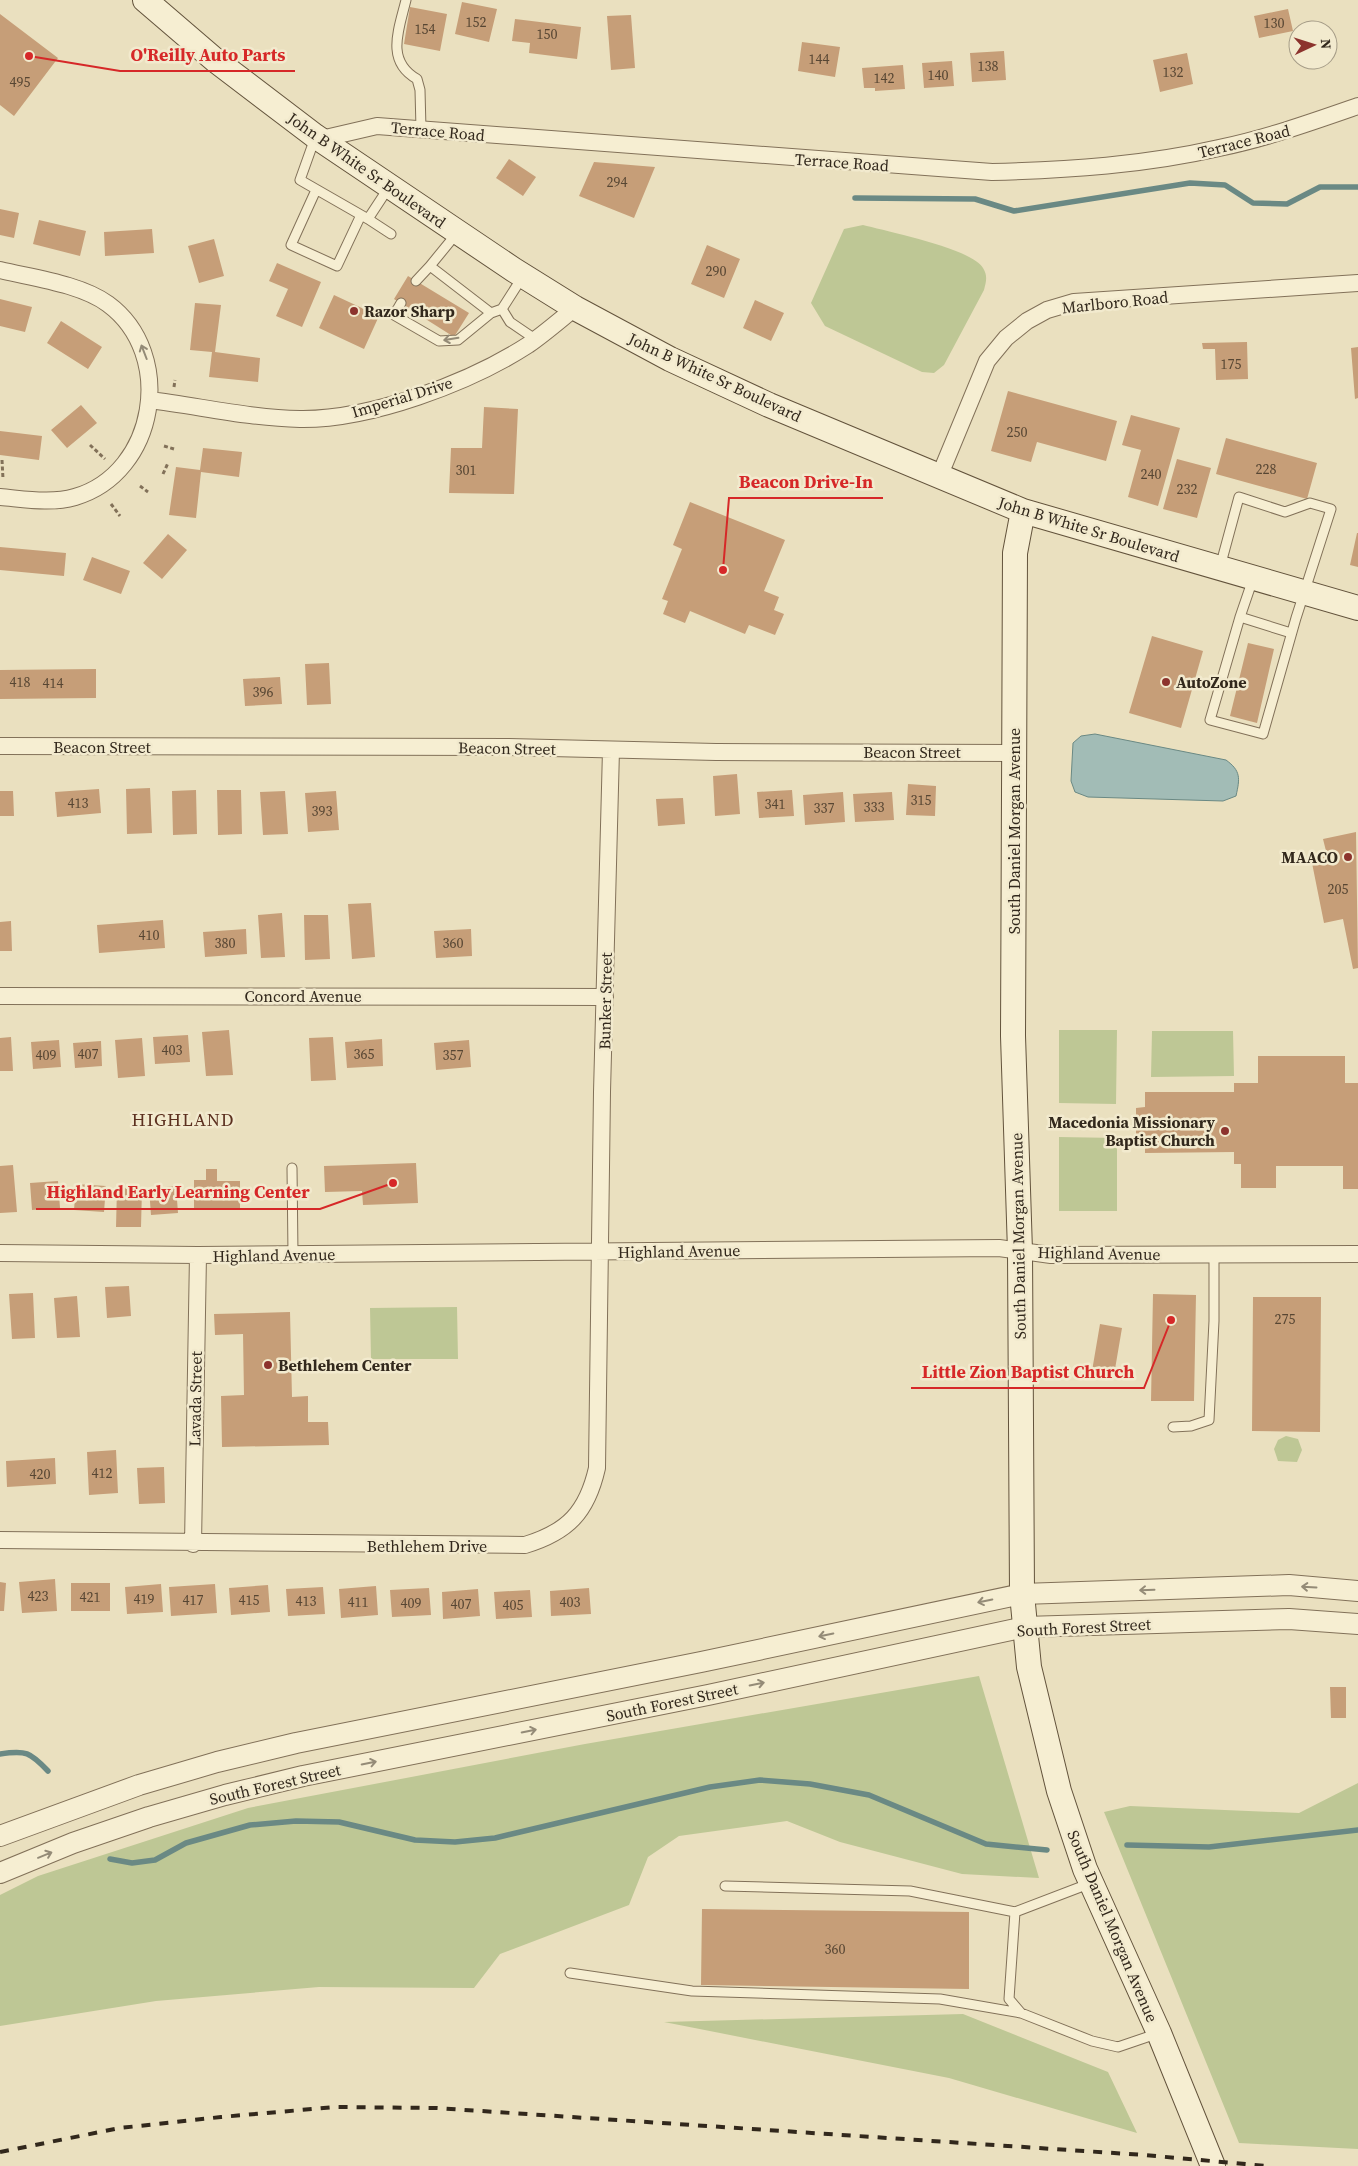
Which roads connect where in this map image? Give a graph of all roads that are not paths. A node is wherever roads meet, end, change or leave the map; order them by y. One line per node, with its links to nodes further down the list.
1 (146, 0): 5 (main road, John B White Sr Boulevard)
2 (406, 0): 4 (lane)
3 (1358, 106): 4 (street, Terrace Road)
4 (422, 129): 5 (street, Terrace Road)
5 (318, 138): 6 (main road, John B White Sr Boulevard); 7 (lane)
6 (390, 185): 8 (lane); 9 (main road, John B White Sr Boulevard)
7 (316, 190): 8 (lane); 8 (lane)
8 (364, 217): 10 (lane)
9 (457, 232): 11 (lane); 13 (main road, John B White Sr Boulevard)
10 (391, 234)
11 (430, 266): 14 (lane); 19 (lane)
12 (0, 270): 21 (street, one-way to 12)
13 (523, 276): 17 (main road, John B White Sr Boulevard); 18 (lane)
14 (416, 281)
15 (1358, 284): 22 (street, Marlboro Road)
16 (401, 304): 19 (lane, one-way to 16)
17 (575, 308): 20 (street, Imperial Drive); 22 (main road, John B White Sr Boulevard)
18 (502, 309): 19 (lane); 20 (lane)
19 (491, 313)
20 (535, 340): 21 (street, Imperial Drive)
21 (150, 400): 23 (street)
22 (939, 477): 24 (main road, John B White Sr Boulevard)
23 (2, 489)
24 (1023, 511): 25 (main road, John B White Sr Boulevard); 33 (main road, South Daniel Morgan Avenue)
25 (1220, 568): 26 (main road, John B White Sr Boulevard); 27 (lane)
26 (1254, 577): 27 (main road, John B White Sr Boulevard); 29 (lane)
27 (1304, 591): 28 (main road, John B White Sr Boulevard); 30 (lane)
28 (1358, 608)
29 (1240, 617): 30 (lane); 30 (lane)
30 (1291, 633)
31 (0, 746): 32 (street, Beacon Street)
32 (611, 750): 33 (street, Beacon Street); 35 (street, Bunker Street)
33 (1014, 753): 37 (main road, South Daniel Morgan Avenue)
34 (0, 996): 35 (street, Concord Avenue)
35 (606, 997): 39 (street, Bunker Street)
36 (292, 1168): 40 (lane)
37 (1020, 1251): 39 (street, Highland Avenue); 41 (street, Highland Avenue); 48 (main road, South Daniel Morgan Avenue)
38 (0, 1252): 43 (street, Highland Avenue)
39 (600, 1252): 40 (street, Highland Avenue); 46 (street, Bethlehem Drive)
40 (293, 1254): 43 (street, Highland Avenue)
41 (1214, 1254): 42 (street, Highland Avenue); 44 (lane)
42 (1358, 1254)
43 (198, 1255): 46 (street, Lavada Street)
44 (1173, 1427)
45 (0, 1540): 46 (street, Bethlehem Drive)
46 (193, 1544)
47 (1358, 1591): 48 (street, South Forest Street, one-way to 48)
48 (1022, 1594): 50 (main road, South Daniel Morgan Avenue); 51 (street, South Forest Street, one-way to 51)
49 (1358, 1624): 50 (street, South Forest Street)
50 (1025, 1627): 52 (street, South Forest Street, one-way to 50); 53 (main road, South Daniel Morgan Avenue)
51 (0, 1836)
52 (0, 1873)
53 (1091, 1882): 55 (lane); 58 (main road, South Daniel Morgan Avenue)
54 (725, 1886): 55 (lane)
55 (1015, 1912): 57 (lane)
56 (570, 1973): 57 (lane)
57 (1020, 2013): 58 (lane)
58 (1158, 2033): 59 (main road, South Daniel Morgan Avenue)
59 (1213, 2166)

